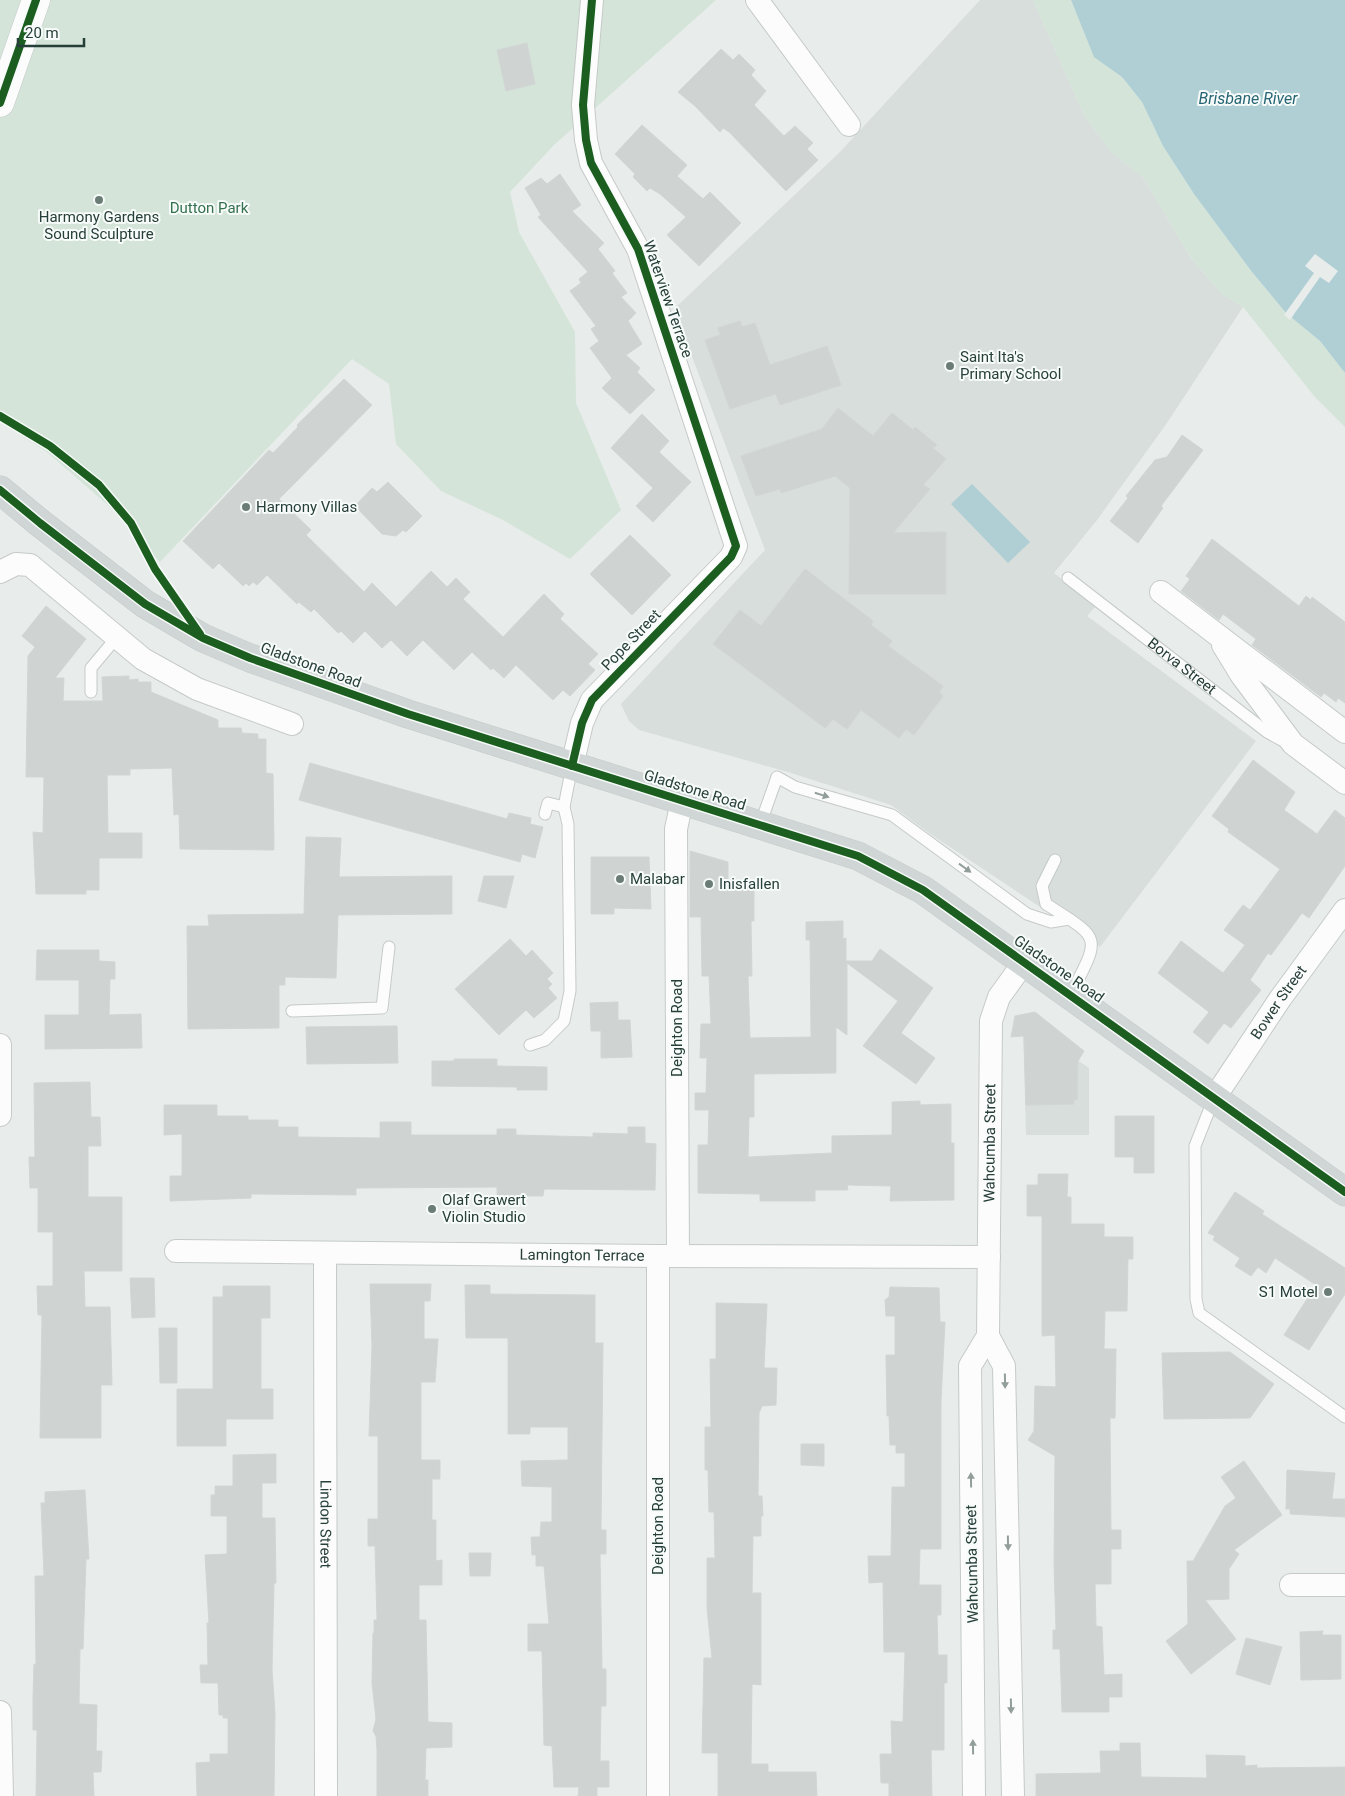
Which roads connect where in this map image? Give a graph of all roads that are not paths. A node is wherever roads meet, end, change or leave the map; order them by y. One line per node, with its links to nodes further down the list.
1 (36, 0): 4 (street)
2 (592, 0): 7 (street, Waterview Terrace)
3 (756, 0): 5 (street)
4 (0, 103)
5 (849, 124)
6 (0, 490): 17 (main road, Gladstone Road)
7 (736, 549): 17 (street, Pope Street)
8 (8, 568): 12 (street)
9 (1068, 578): 16 (lane, Borva Street)
10 (1161, 592): 11 (street, Borva Street)
11 (1218, 634): 15 (street, Borva Street); 16 (street, Borva Street)
12 (117, 637): 13 (lane); 14 (street)
13 (91, 692)
14 (292, 724)
15 (1345, 732)
16 (1298, 748): 18 (street, Borva Street)
17 (572, 766): 19 (main road, Gladstone Road); 20 (lane)
18 (1345, 784)
19 (682, 800): 22 (main road, Gladstone Road); 37 (street, Deighton Road)
20 (564, 807): 21 (lane); 31 (lane)
21 (545, 814)
22 (760, 825): 25 (lane, Gladstone Road, one-way to 25); 27 (main road, Gladstone Road)
23 (1055, 860): 25 (lane)
24 (1345, 910): 32 (street, Bower Street)
25 (1069, 919): 28 (lane)
26 (389, 947): 29 (lane)
27 (1024, 961): 28 (main road, Gladstone Road); 38 (street, Wahcumba Street)
28 (1071, 994): 32 (main road, Gladstone Road)
29 (292, 1011)
30 (0, 1045): 33 (street)
31 (530, 1045)
32 (1214, 1097): 34 (main road, Gladstone Road); 40 (lane)
33 (0, 1115)
34 (1345, 1192)
35 (176, 1251): 36 (street, Lamington Terrace)
36 (325, 1253): 37 (street, Lamington Terrace); 45 (street, Lindon Street)
37 (668, 1256): 38 (street, Lamington Terrace); 46 (street, Deighton Road)
38 (989, 1257): 39 (street, Wahcumba Street)
39 (988, 1336): 47 (street, Wahcumba Street, one-way to 39); 48 (street, Wahcumba Street, one-way to 48)
40 (1345, 1417)
41 (1291, 1585): 42 (street)
42 (1345, 1585)
43 (0, 1712): 44 (street)
44 (2, 1796)
45 (326, 1796)
46 (658, 1796)
47 (974, 1796)
48 (1013, 1796)

